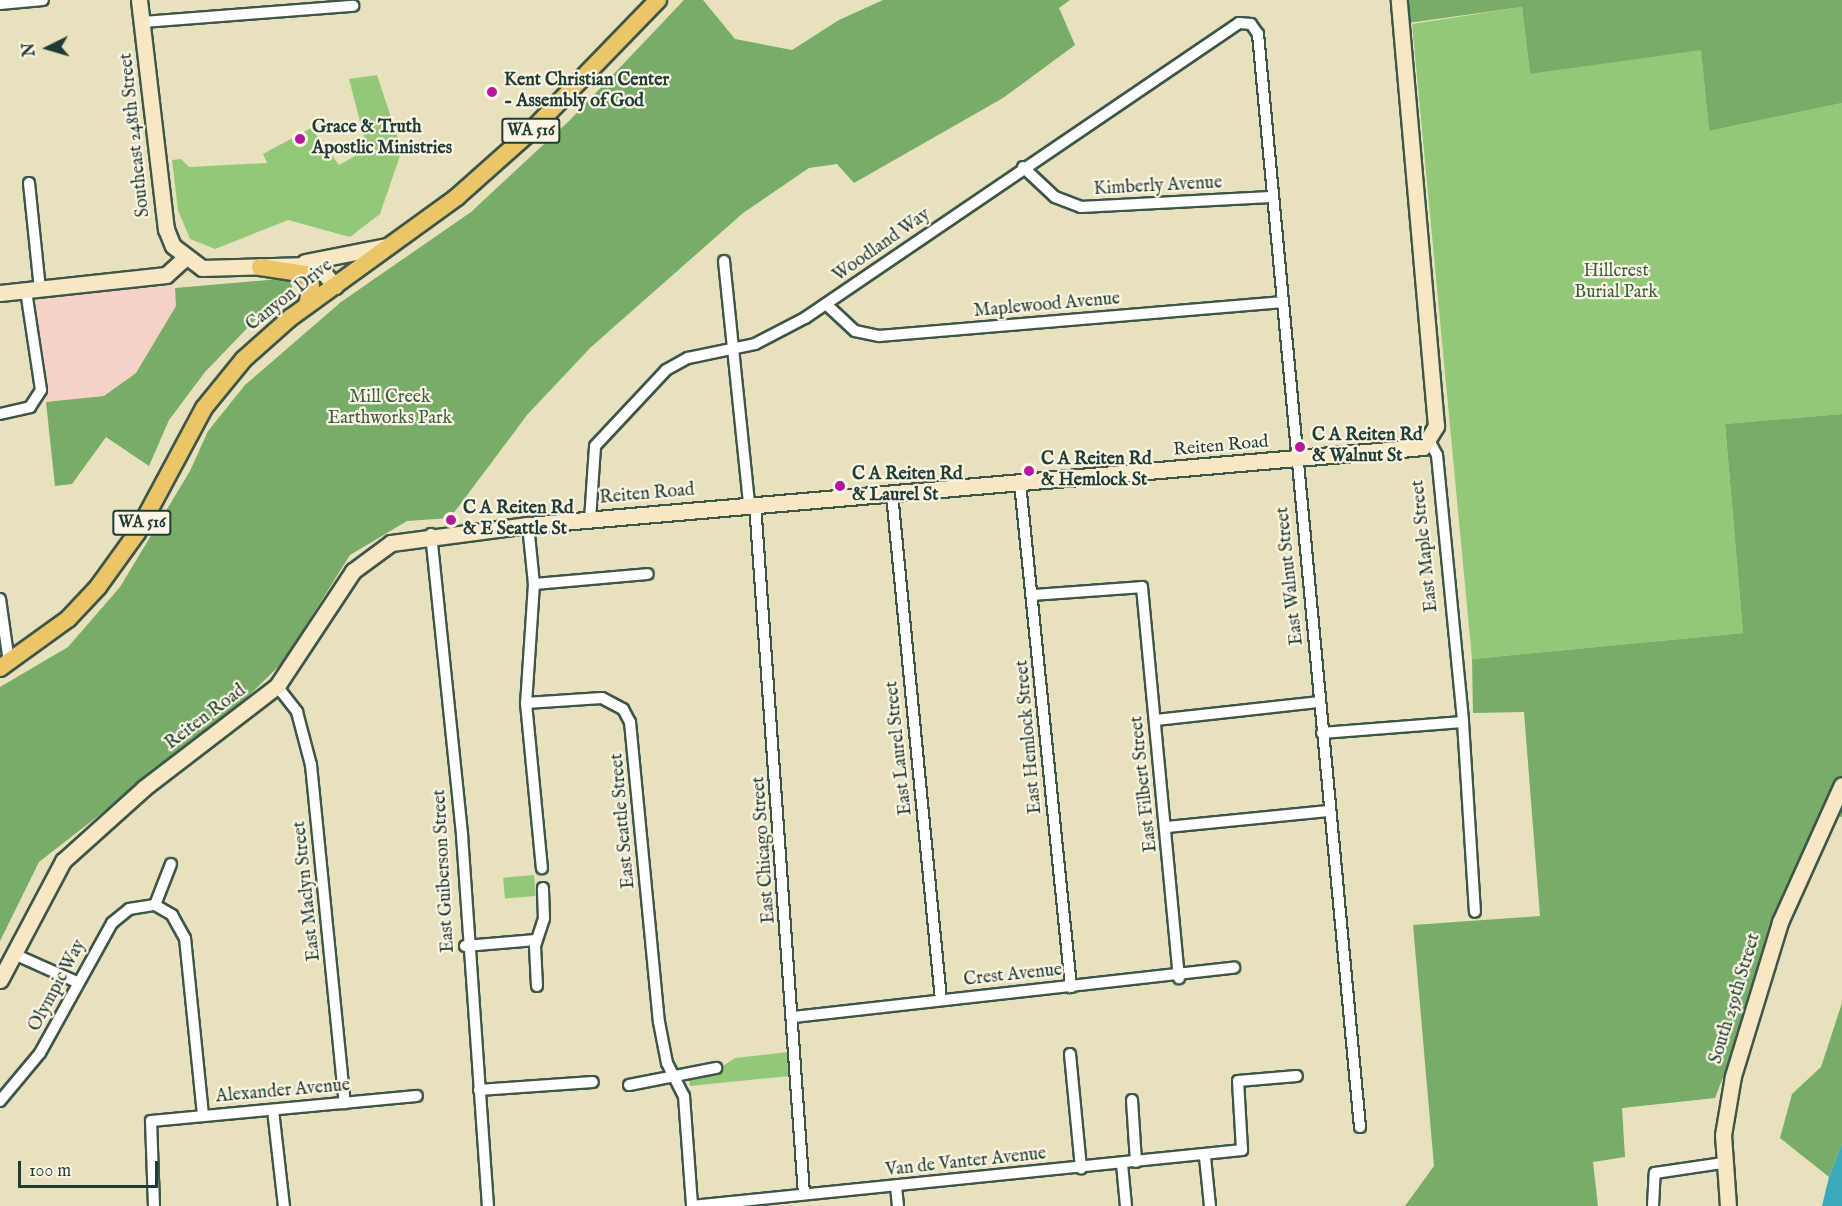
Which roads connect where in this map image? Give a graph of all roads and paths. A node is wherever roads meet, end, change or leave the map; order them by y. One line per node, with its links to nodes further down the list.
1 (43, 0): 5 (street)
2 (139, 0): 7 (street, Southeast 248th Street)
3 (658, 0): 12 (main road, Canyon Drive / WA 516)
4 (1399, 0): 25 (street, East Maple Street)
5 (0, 4)
6 (353, 6): 7 (street)
7 (143, 22): 13 (street, Southeast 248th Street)
8 (1251, 24): 9 (street, Woodland Way); 11 (street, East Walnut Street)
9 (1023, 167): 11 (street, Kimberly Avenue); 21 (street, Woodland Way)
10 (29, 183): 18 (street)
11 (1271, 197): 20 (street, East Walnut Street)
12 (390, 246): 15 (street); 17 (main road, Canyon Drive / WA 516)
13 (184, 259): 16 (street); 18 (street)
14 (724, 261): 23 (street, East Chicago Street)
15 (278, 266): 16 (street); 17 (street)
16 (260, 267): 22 (main road)
17 (335, 286): 22 (main road, Canyon Drive / WA 516)
18 (33, 290): 19 (street); 24 (street)
19 (0, 293)
20 (1281, 302): 21 (street, Maplewood Avenue); 26 (street, East Walnut Street)
21 (827, 305): 23 (street, Woodland Way)
22 (307, 306): 37 (main road, Canyon Drive / WA 516)
23 (732, 350): 29 (street, East Chicago Street); 30 (street, Woodland Way)
24 (0, 414)
25 (1430, 442): 26 (street, Reiten Road); 42 (street, East Maple Street)
26 (1296, 460): 27 (street, Reiten Road); 39 (street, East Walnut Street)
27 (1020, 483): 28 (street, Reiten Road); 35 (street, East Hemlock Street)
28 (892, 494): 29 (street, Reiten Road); 61 (street, East Laurel Street)
29 (752, 505): 30 (street, Reiten Road); 62 (street, East Chicago Street)
30 (590, 520): 31 (street, Reiten Road)
31 (528, 525): 32 (street, Reiten Road); 34 (street)
32 (430, 534): 38 (street, Reiten Road); 53 (street, East Guiberson Street)
33 (648, 574): 34 (street)
34 (534, 584): 40 (street)
35 (1033, 595): 41 (street, East Filbert Street); 60 (street, East Hemlock Street)
36 (0, 599): 37 (street)
37 (5, 665)
38 (277, 686): 54 (street, Reiten Road); 73 (street, East Maclyn Street)
39 (1320, 702): 41 (street); 43 (street, East Walnut Street)
40 (526, 704): 48 (street); 65 (street, East Seattle Street)
41 (1156, 720): 46 (street, East Filbert Street)
42 (1463, 722): 43 (street); 51 (street, East Maple Street)
43 (1322, 733): 45 (street, East Walnut Street)
44 (1842, 785): 79 (street, South 259th Street)
45 (1328, 811): 46 (street); 76 (street, East Walnut Street)
46 (1167, 827): 56 (street, East Filbert Street)
47 (171, 864): 50 (street)
48 (542, 868)
49 (543, 888): 52 (street)
50 (155, 905): 58 (street, Olympic Way); 75 (street)
51 (1475, 912)
52 (536, 940): 53 (street); 59 (street)
53 (465, 946): 69 (street, East Guiberson Street)
54 (14, 954): 57 (street, Reiten Road); 58 (street)
55 (1234, 968): 56 (street, Crest Avenue)
56 (1179, 978): 60 (street, Crest Avenue)
57 (0, 980)
58 (77, 981): 72 (street, Olympic Way)
59 (537, 986)
60 (1071, 987): 61 (street, Crest Avenue)
61 (941, 1000): 62 (street, Crest Avenue)
62 (794, 1017): 83 (street, East Chicago Street)
63 (1070, 1054): 81 (street)
64 (716, 1068): 65 (street)
65 (675, 1076): 68 (street); 87 (street, East Seattle Street)
66 (1297, 1076): 77 (street, Van de Vanter Avenue)
67 (593, 1082): 69 (street)
68 (629, 1085)
69 (479, 1090): 86 (street, East Guiberson Street)
70 (417, 1096): 73 (street, Alexander Avenue)
71 (1131, 1100): 78 (street)
72 (0, 1101)
73 (345, 1103): 74 (street, Alexander Avenue)
74 (273, 1110): 75 (street, Alexander Avenue); 85 (street)
75 (203, 1116): 84 (street, Alexander Avenue)
76 (1360, 1127)
77 (1205, 1157): 78 (street, Van de Vanter Avenue); 90 (street)
78 (1136, 1162): 80 (street, Van de Vanter Avenue)
79 (1723, 1163): 91 (street); 92 (street, South 259th Street)
80 (1122, 1164): 81 (street, Van de Vanter Avenue); 89 (street)
81 (1081, 1168): 82 (street, Van de Vanter Avenue)
82 (896, 1187): 83 (street, Van de Vanter Avenue); 88 (street)
83 (804, 1194): 87 (street, Van de Vanter Avenue)
84 (154, 1206)
85 (284, 1206)
86 (488, 1206)
87 (692, 1206)
88 (898, 1206)
89 (1126, 1206)
90 (1210, 1206)
91 (1653, 1206)
92 (1728, 1206)

